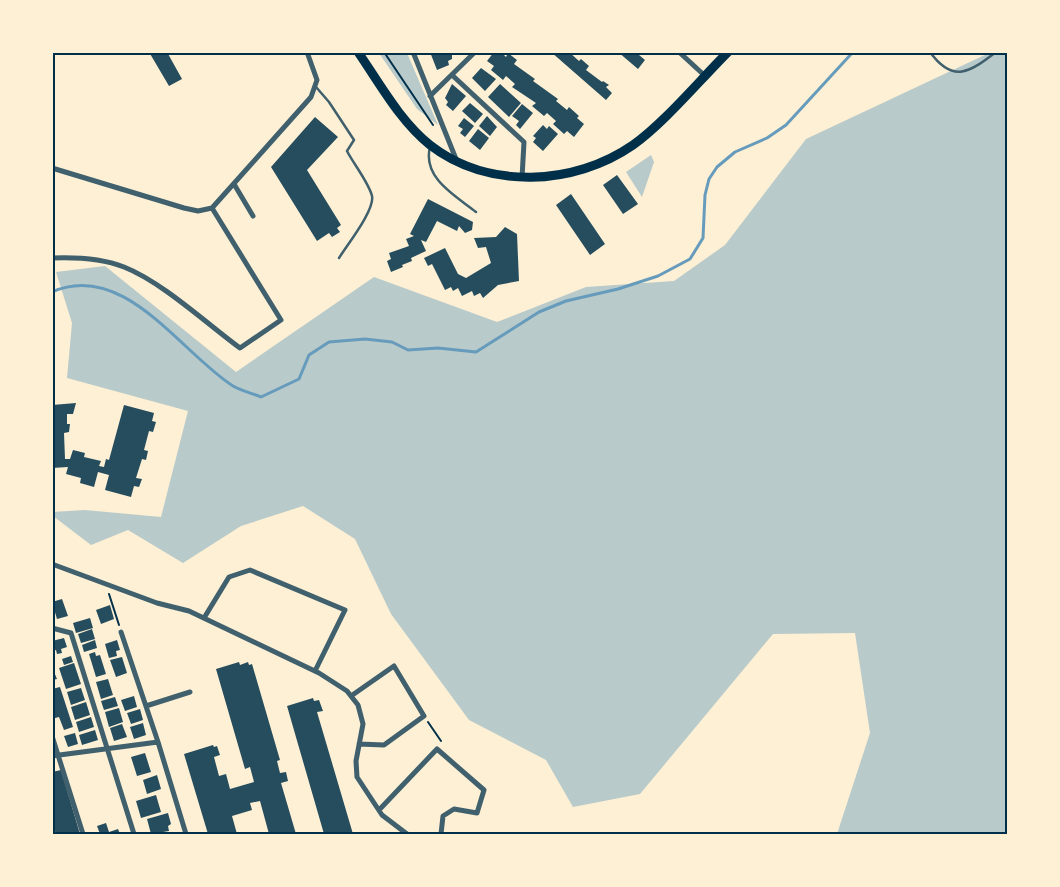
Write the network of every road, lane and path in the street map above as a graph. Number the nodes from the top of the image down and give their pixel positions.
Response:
1 (307, 52) edge
2 (358, 52) edge
3 (384, 52) edge
4 (413, 52) edge
5 (475, 52) edge
6 (679, 52) edge
7 (728, 52) edge
8 (930, 52) edge
9 (996, 52) edge
10 (452, 75) junction
11 (704, 75) junction
12 (316, 87) junction
13 (430, 96) junction
14 (447, 138) junction
15 (431, 146) junction
16 (456, 160) junction
17 (52, 168) edge
18 (522, 178) junction
19 (234, 184) junction
20 (212, 208) junction
21 (476, 212) dead end
22 (253, 216) dead end
23 (52, 258) edge
24 (339, 258) dead end
25 (52, 564) edge
26 (106, 584) junction
27 (204, 618) junction
28 (52, 628) edge
29 (121, 632) joint
30 (316, 672) junction
31 (190, 692) dead end
32 (351, 696) junction
33 (146, 706) junction
34 (427, 721) dead end
35 (52, 736) edge
36 (158, 742) junction
37 (442, 743) dead end
38 (359, 744) junction
39 (108, 749) junction
40 (55, 756) edge
41 (379, 810) junction
42 (83, 834) edge
43 (134, 834) edge
44 (186, 834) edge
45 (407, 834) edge
46 (441, 834) edge

1 - 12 street
2 - 15 main road
3 - 14 path
4 - 13 street
5 - 10 street
6 - 11 street
7 - 11 main road
8 - 9 lane
10 - 13 street
10 - 18 street
11 - 18 main road
12 - 19 street
12 - 24 lane
13 - 14 street
14 - 16 street
15 - 16 main road
15 - 21 lane
16 - 18 main road
17 - 20 street
19 - 20 street
19 - 22 street
20 - 23 street
25 - 26 street
26 - 27 street
26 - 29 path
27 - 30 street
27 - 30 street
28 - 39 street
29 - 33 street
30 - 32 street
31 - 33 street
32 - 38 street
32 - 38 street
33 - 36 street
34 - 37 path
35 - 40 street
36 - 39 street
36 - 44 street
38 - 41 street
39 - 40 street
39 - 43 street
40 - 42 street
41 - 45 street
41 - 46 street

